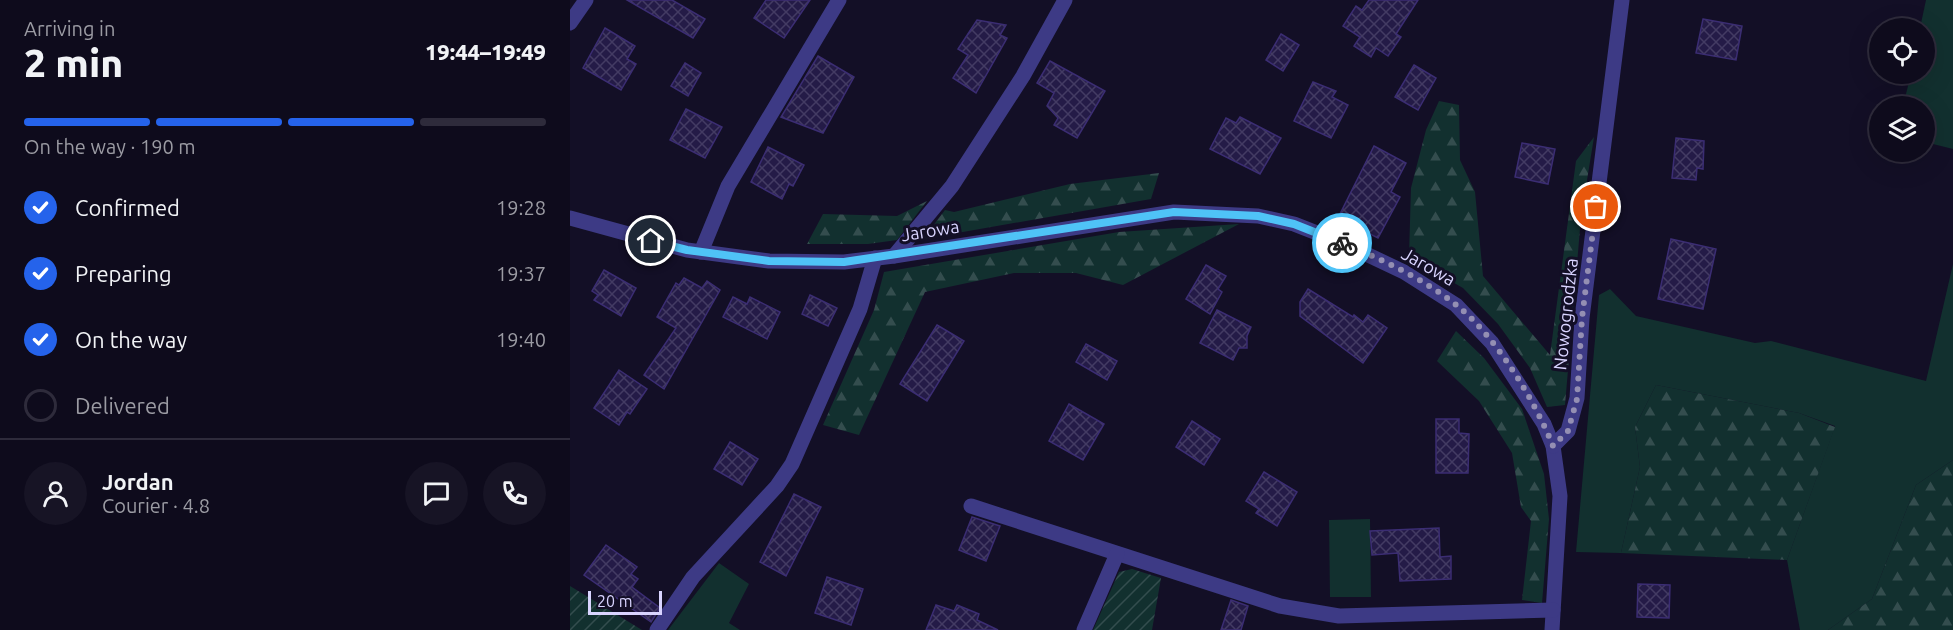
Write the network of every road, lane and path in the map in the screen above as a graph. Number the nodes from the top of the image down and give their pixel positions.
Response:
1 (586, 0) edge
2 (839, 0) edge
3 (1065, 0) edge
4 (1622, 0) edge
5 (570, 23) edge
6 (570, 218) edge
7 (700, 252) junction
8 (894, 256) junction
9 (875, 258) junction
10 (1553, 446) junction
11 (971, 506) dead end
12 (1117, 554) junction
13 (1553, 610) junction
14 (657, 630) edge
15 (1084, 630) edge
16 (1552, 630) edge

1 - 5 street
2 - 7 street
3 - 8 street, Jarowa
4 - 10 street, Nowogrodzka
6 - 7 street, Jarowa
7 - 9 street, Jarowa
8 - 9 street, Jarowa
8 - 10 street, Jarowa
9 - 14 street
10 - 13 street, Jarowa
11 - 12 street
12 - 13 street
12 - 15 street
13 - 16 street, Jarowa

